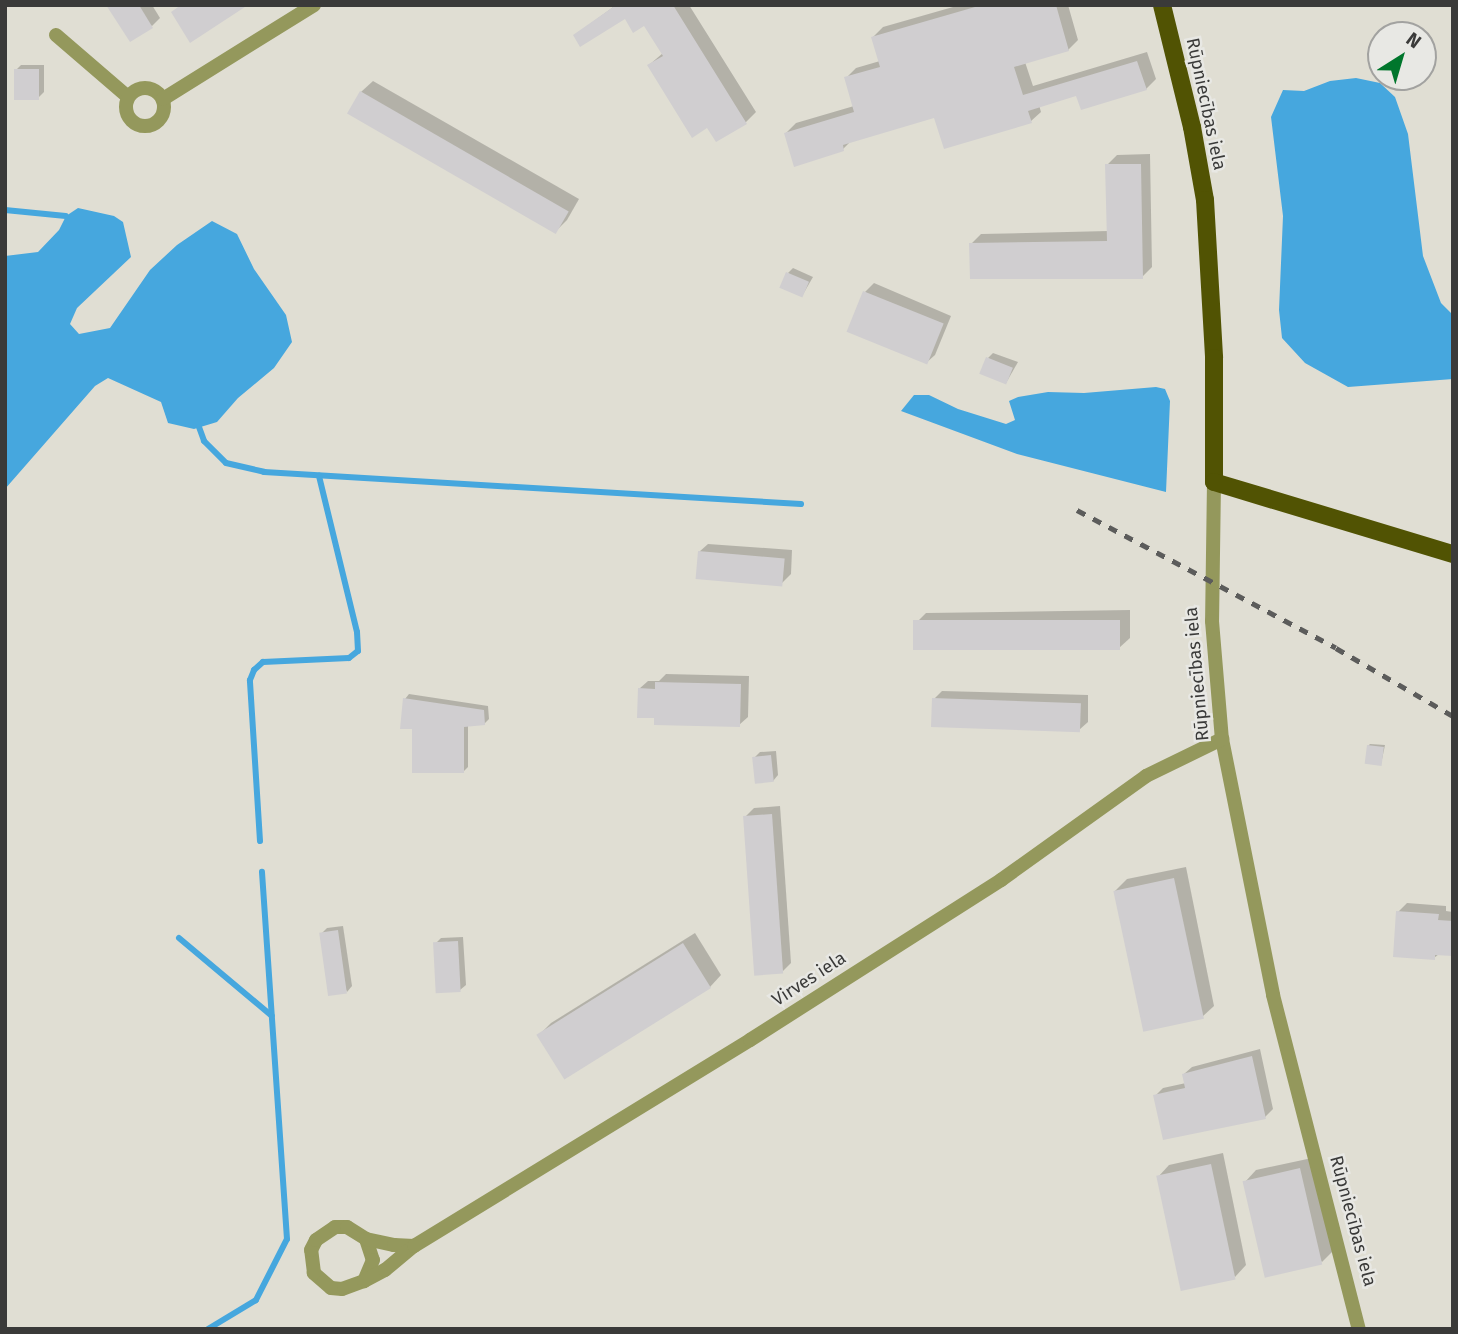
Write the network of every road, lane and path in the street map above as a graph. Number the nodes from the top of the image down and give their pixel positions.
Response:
1 (314, 5) edge
2 (1163, 5) edge
3 (56, 35) dead end
4 (128, 97) junction
5 (163, 99) junction
6 (1214, 482) junction
7 (1453, 554) edge
8 (1222, 739) junction
9 (366, 1238) junction
10 (414, 1246) junction
11 (363, 1281) junction
12 (1359, 1329) edge

1 - 5 street
2 - 6 main road, Rūpniecības iela
3 - 4 street
4 - 5 street
4 - 5 street
6 - 7 main road
6 - 8 street, Rūpniecības iela
8 - 10 street, Virves iela
8 - 12 street, Rūpniecības iela
9 - 10 street, Virves iela
9 - 11 street
9 - 11 street, Virves iela
10 - 11 street, Virves iela

